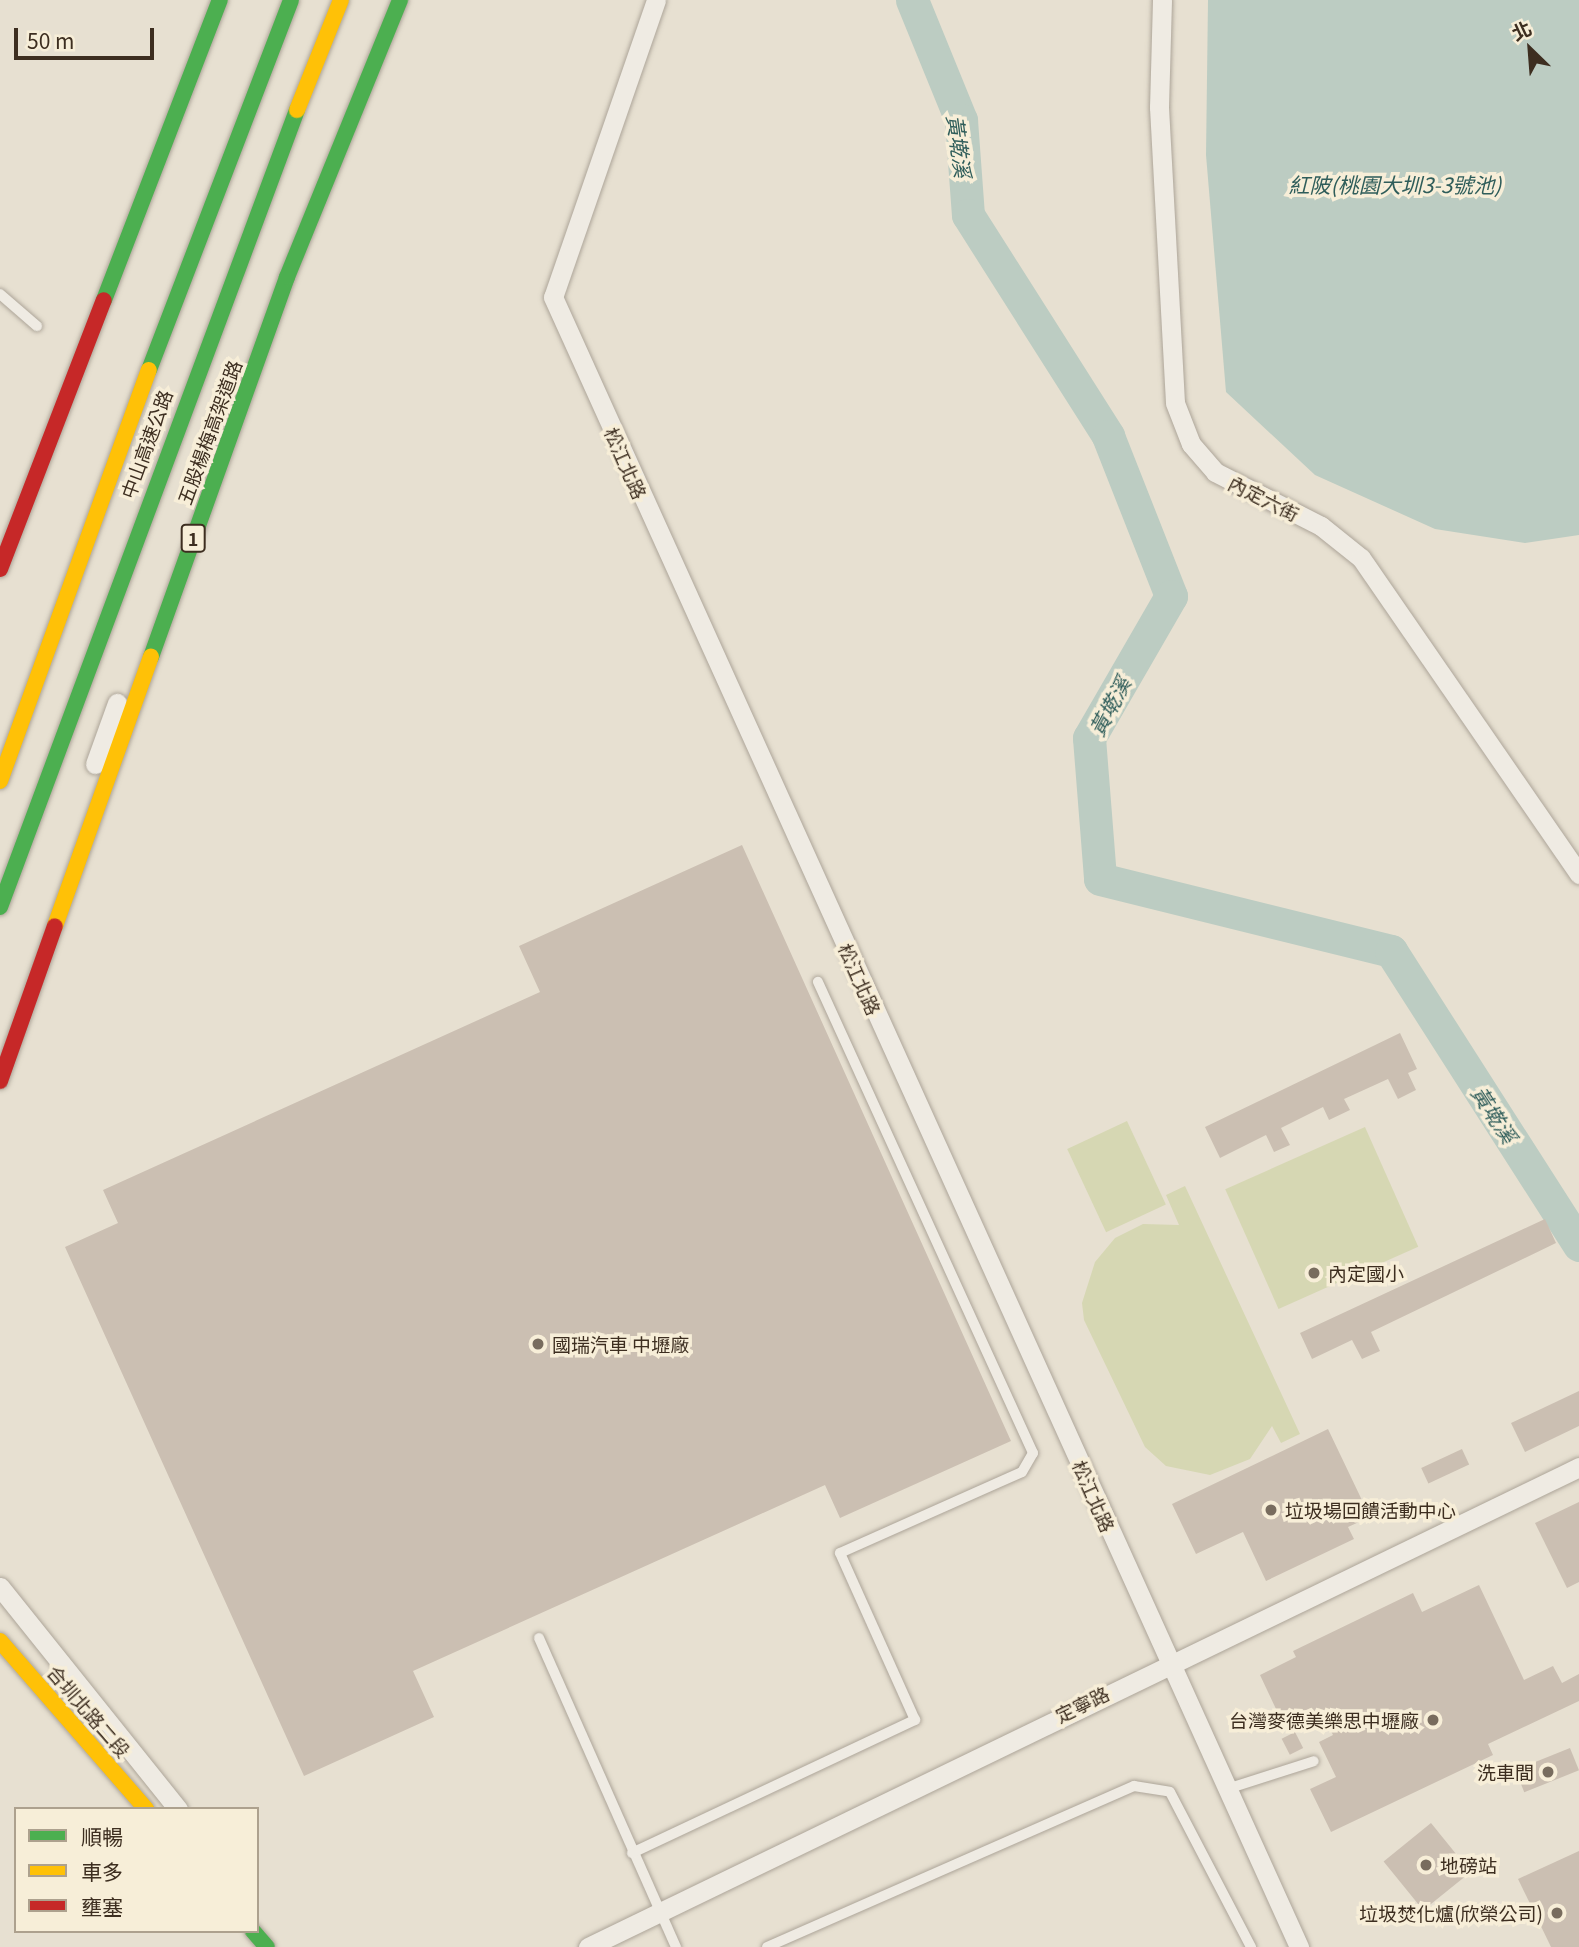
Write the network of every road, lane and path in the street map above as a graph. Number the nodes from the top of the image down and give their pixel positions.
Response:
1 (220, 0) edge
2 (291, 0) edge
3 (341, 0) edge
4 (387, 0) edge
5 (400, 0) edge
6 (656, 0) edge
7 (1162, 0) edge
8 (0, 294) edge
9 (37, 326) dead end
10 (0, 569) edge
11 (0, 781) edge
12 (1579, 874) edge
13 (0, 907) edge
14 (818, 982) dead end
15 (0, 1039) edge
16 (0, 1081) edge
17 (1579, 1467) edge
18 (0, 1587) edge
19 (539, 1638) dead end
20 (0, 1641) edge
21 (1170, 1661) junction
22 (128, 1747) junction
23 (1314, 1761) dead end
24 (1226, 1790) junction
25 (144, 1806) edge
26 (176, 1807) edge
27 (632, 1853) junction
28 (659, 1912) junction
29 (587, 1947) edge
30 (676, 1947) edge
31 (767, 1947) edge
32 (1251, 1947) edge
33 (1298, 1947) edge

1 - 10 main road
2 - 11 main road, 中山高速公路
3 - 13 main road, 中山高速公路
4 - 15 street
5 - 16 main road, 五股楊梅高架道路 / 1
6 - 21 street, 松江北路
7 - 12 street, 內定六街
8 - 9 lane
14 - 27 lane
17 - 21 street, 定寧路
18 - 22 street
19 - 27 lane
20 - 25 main road, 合圳北路二段
21 - 24 street, 松江北路
21 - 28 street, 定寧路
22 - 25 street
22 - 26 street
23 - 24 lane
24 - 33 street, 松江北路
27 - 28 lane
28 - 29 street, 定寧路
28 - 30 lane
31 - 32 lane

